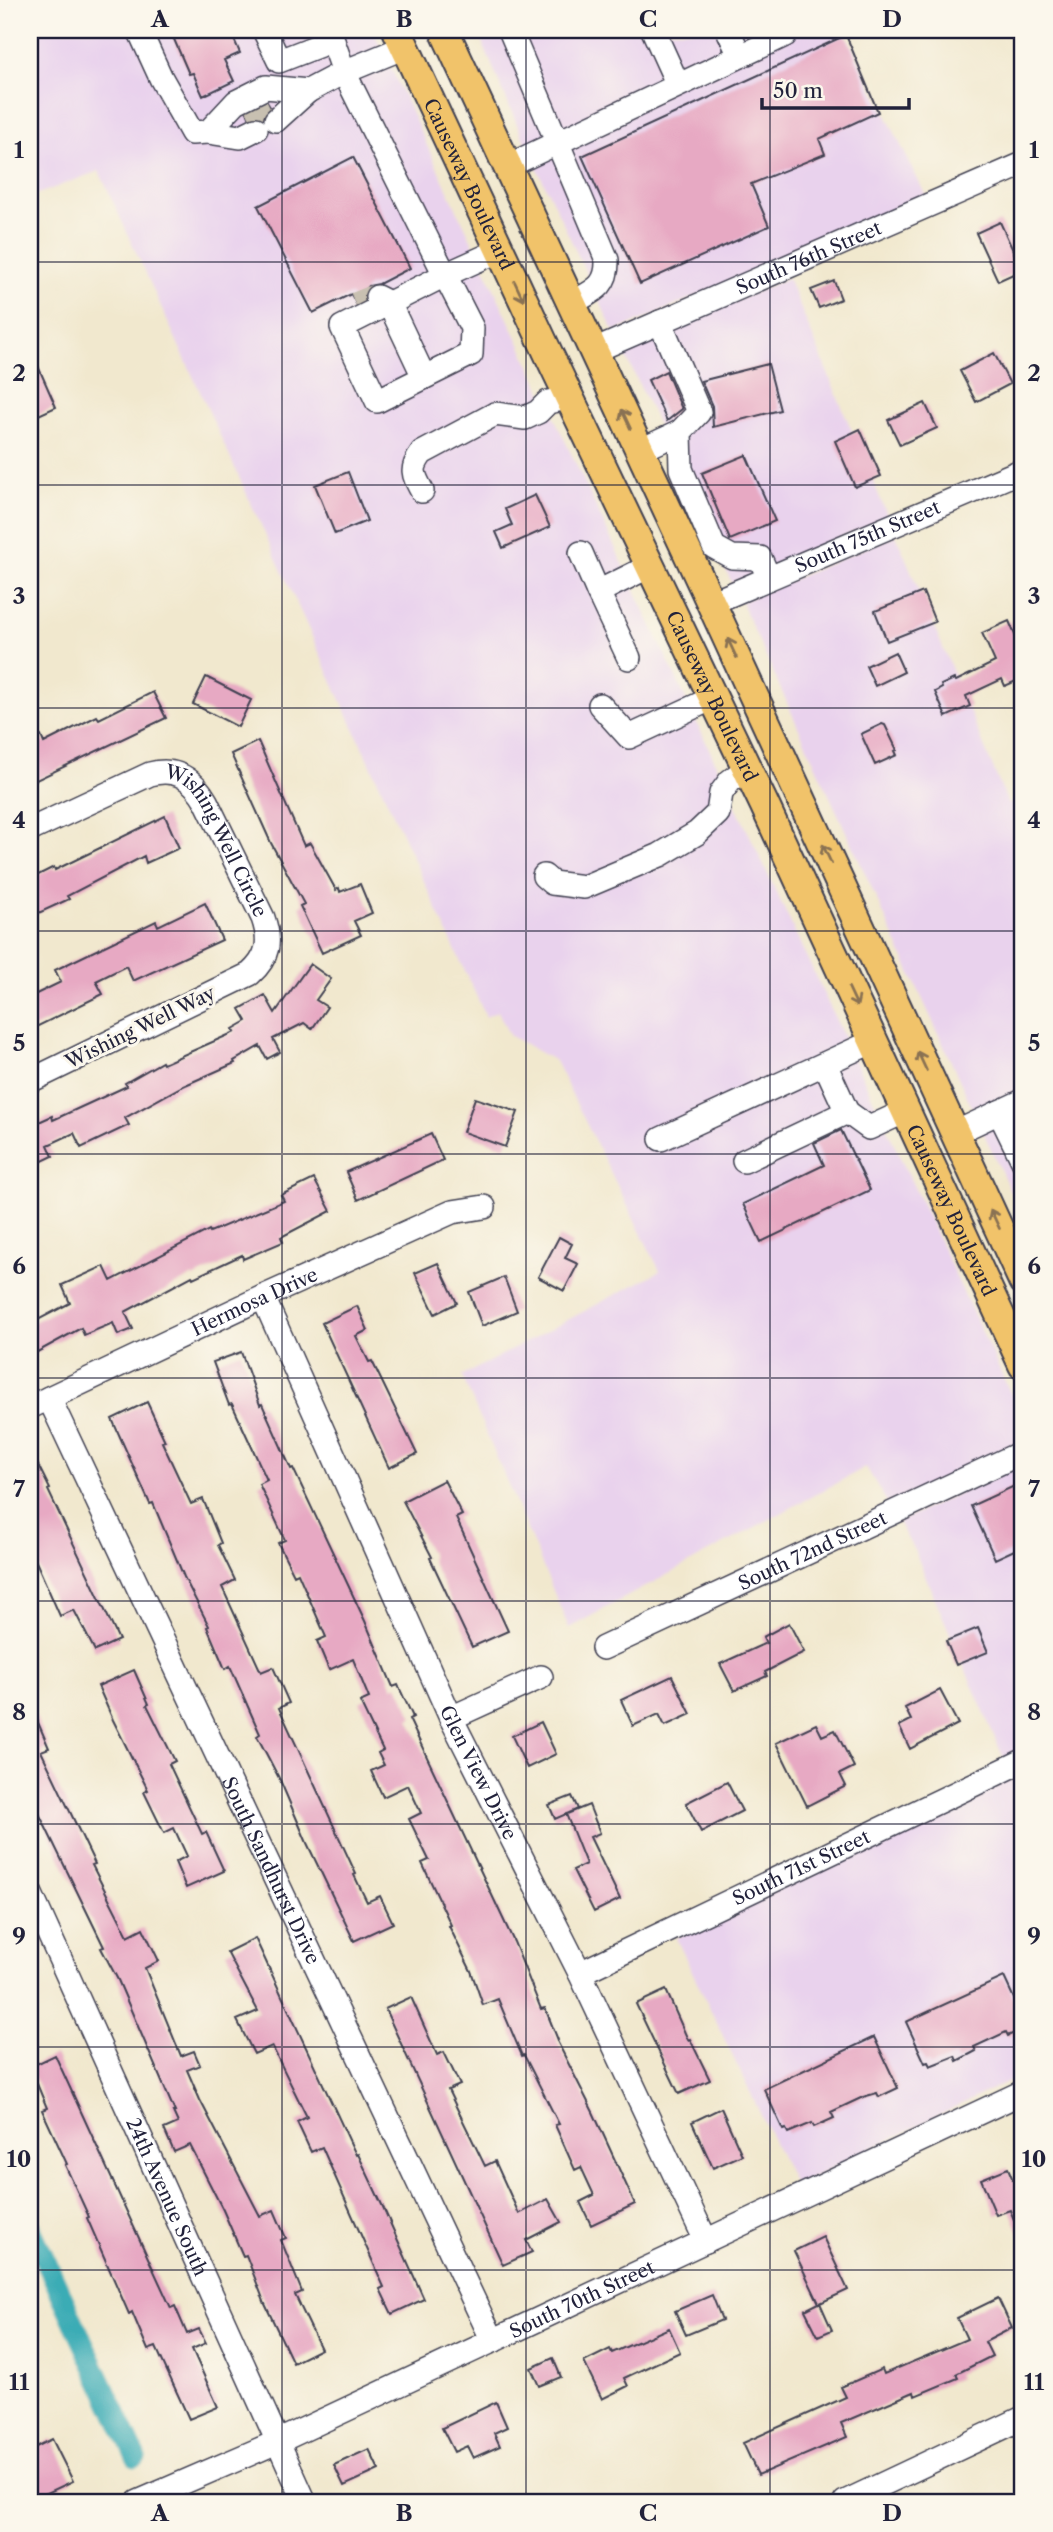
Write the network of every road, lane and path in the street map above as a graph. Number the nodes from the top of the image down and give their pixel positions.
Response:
1 (139, 30) edge
2 (264, 30) edge
3 (444, 30) edge
4 (510, 30) edge
5 (653, 30) edge
6 (728, 30) edge
7 (788, 30) edge
8 (331, 35) edge
9 (401, 38) edge
10 (740, 56) junction
11 (344, 72) junction
12 (678, 85) junction
13 (308, 91) junction
14 (208, 132) junction
15 (559, 142) junction
16 (1023, 164) edge
17 (508, 166) junction
18 (500, 250) junction
19 (445, 275) junction
20 (572, 303) junction
21 (367, 307) junction
22 (660, 322) junction
23 (594, 351) junction
24 (549, 355) junction
25 (424, 377) junction
26 (569, 398) junction
27 (680, 432) junction
28 (640, 450) junction
29 (1023, 470) edge
30 (422, 491) dead end
31 (687, 518) junction
32 (582, 553) dead end
33 (650, 566) junction
34 (769, 578) junction
35 (598, 592) junction
36 (712, 603) junction
37 (629, 658) dead end
38 (713, 698) junction
39 (600, 705) dead end
40 (747, 768) junction
41 (30, 830) edge
42 (544, 876) dead end
43 (250, 974) joint
44 (874, 1041) junction
45 (825, 1064) junction
46 (30, 1081) edge
47 (1023, 1101) edge
48 (906, 1111) junction
49 (847, 1112) junction
50 (999, 1112) junction
51 (953, 1128) junction
52 (918, 1136) junction
53 (660, 1139) dead end
54 (744, 1161) dead end
55 (1023, 1161) edge
56 (484, 1207) dead end
57 (1023, 1281) edge
58 (263, 1297) junction
59 (1023, 1365) edge
60 (40, 1402) edge
61 (1023, 1452) edge
62 (603, 1648) dead end
63 (541, 1676) dead end
64 (450, 1718) junction
65 (1023, 1761) edge
66 (30, 1892) edge
67 (580, 1973) junction
68 (1023, 2092) edge
69 (706, 2241) junction
70 (493, 2341) junction
71 (1023, 2418) edge
72 (277, 2442) junction
73 (138, 2502) edge
74 (305, 2502) edge
75 (845, 2502) edge

1 - 14 street
2 - 8 street
3 - 17 main road, Causeway Boulevard
4 - 15 street
5 - 12 street
6 - 10 street
7 - 10 street
8 - 11 street
9 - 11 street
9 - 18 main road, Causeway Boulevard
10 - 12 street
11 - 13 street
11 - 19 street
12 - 15 street
13 - 14 street
13 - 14 street
15 - 17 street
15 - 20 street
16 - 22 street, South 76th Street
17 - 20 main road, Causeway Boulevard
18 - 19 street
18 -> 24 main road, Causeway Boulevard
19 - 21 street
19 - 25 street
20 - 23 main road, Causeway Boulevard
21 - 25 street
21 - 25 street
22 - 23 street, South 76th Street
22 - 27 street
28 -> 23 main road, Causeway Boulevard
24 - 26 main road, Causeway Boulevard
24 - 36 main road
26 - 30 street
26 - 33 main road, Causeway Boulevard
27 - 28 street
27 - 31 street
28 - 31 main road, Causeway Boulevard
29 - 34 street, South 75th Street
31 - 34 street
31 - 36 main road, Causeway Boulevard
32 - 35 street
33 - 35 street
33 - 38 main road, Causeway Boulevard
34 - 36 street, South 75th Street
35 - 37 street
51 -> 36 main road, Causeway Boulevard
38 - 39 street
38 - 40 main road, Causeway Boulevard
40 - 42 street
40 -> 44 main road, Causeway Boulevard
41 - 43 street, Wishing Well Circle
43 - 46 street, Wishing Well Way
44 - 45 street
44 - 48 main road, Causeway Boulevard
45 - 49 street
45 - 53 street
47 - 50 street
48 - 49 street
48 - 52 main road, Causeway Boulevard
49 - 54 street
50 - 51 street
50 - 55 street
51 - 52 street
57 -> 51 main road, Causeway Boulevard
52 - 59 main road, Causeway Boulevard
56 - 58 street, Hermosa Drive
58 - 60 street, Hermosa Drive
58 - 64 street, Glen View Drive
60 - 70 street, South Sandhurst Drive
61 - 62 street, South 72nd Street
63 - 64 street
64 - 67 street, Glen View Drive
65 - 67 street, South 71st Street
66 - 72 street, 24th Avenue South
67 - 69 street, Glen View Drive
68 - 69 street, South 70th Street
69 - 70 street, South 70th Street
70 - 72 street, South 70th Street
71 - 75 street
72 - 73 street, South 70th Street
72 - 74 street, 24th Avenue South

